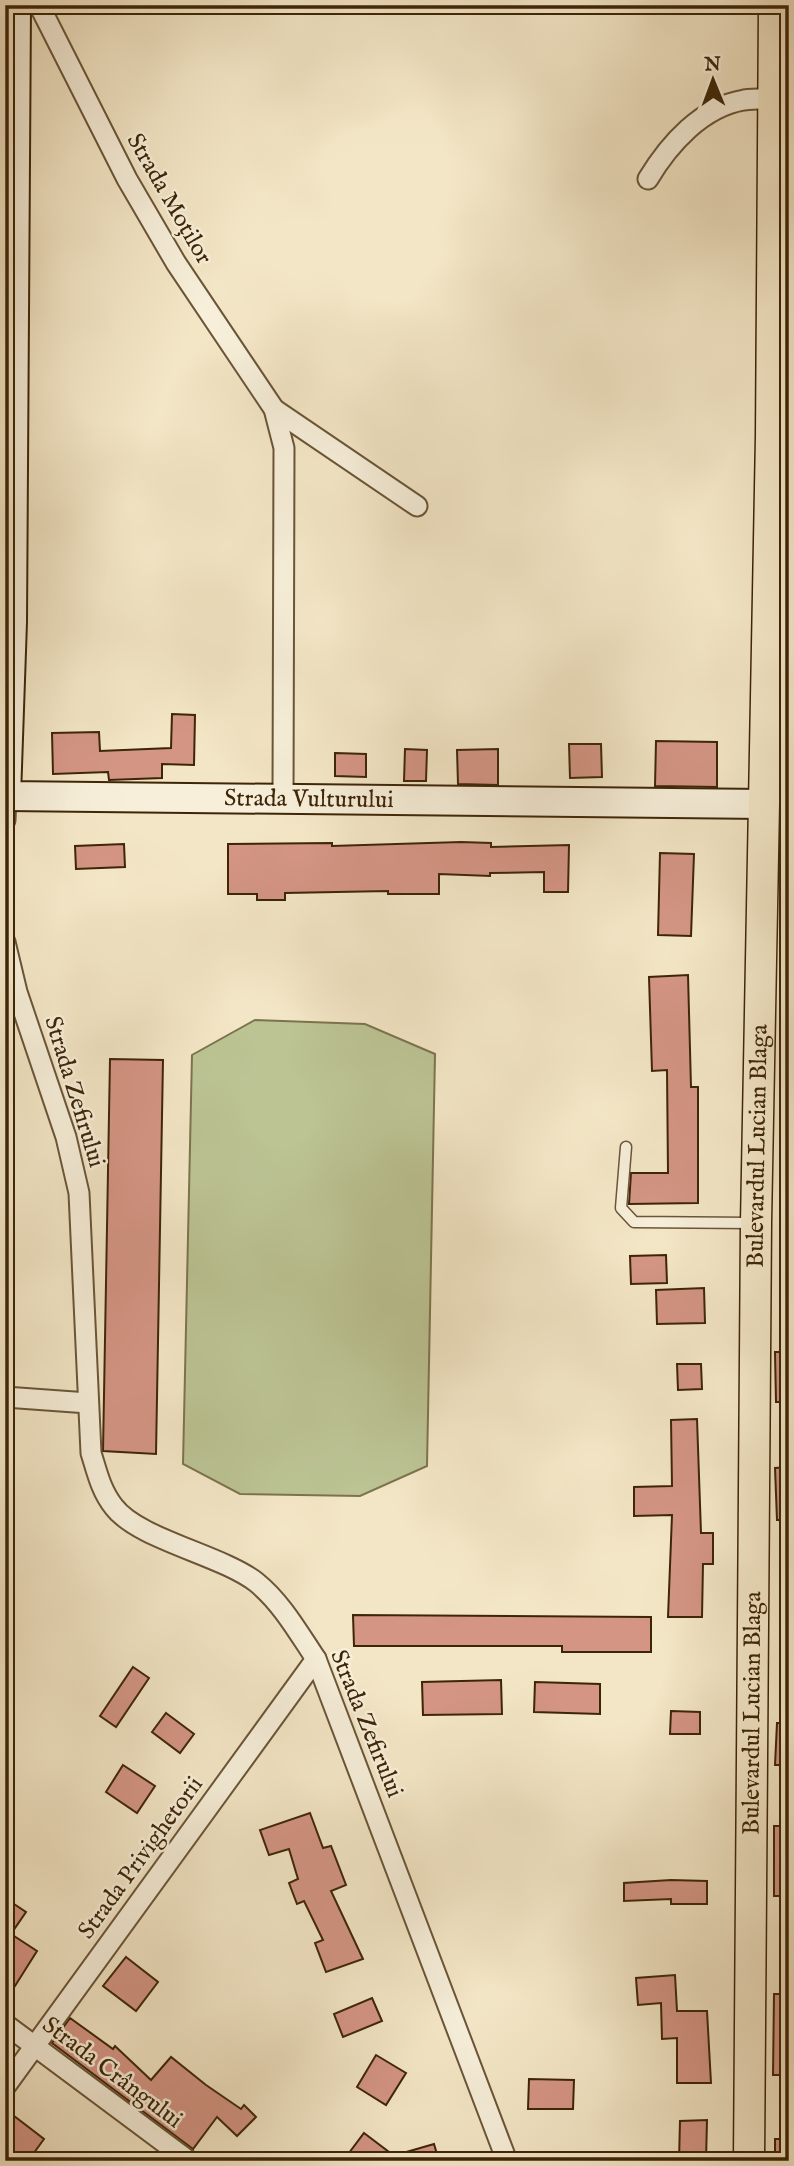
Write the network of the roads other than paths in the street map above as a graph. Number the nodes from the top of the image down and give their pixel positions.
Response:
1 (16, 5) edge
2 (39, 5) edge
3 (774, 5) edge
4 (11, 52) edge
5 (781, 99) edge
6 (648, 178) dead end
7 (274, 409) junction
8 (780, 436) edge
9 (417, 506) dead end
10 (8, 649) edge
11 (777, 735) edge
12 (283, 799) junction
13 (764, 804) junction
14 (6, 808) edge
15 (5, 942) edge
16 (626, 1147) dead end
17 (756, 1223) junction
18 (5, 1397) edge
19 (88, 1403) junction
20 (316, 1659) junction
21 (5, 2024) edge
22 (35, 2046) junction
23 (5, 2087) edge
24 (189, 2161) edge
25 (507, 2161) edge
26 (749, 2161) edge

1 - 4 street, Strada Vulturului
2 - 7 street, Strada Moților
3 - 5 main road, Bulevardul Lucian Blaga
4 - 10 street, Strada Vulturului
5 - 6 street
5 - 8 main road, Bulevardul Lucian Blaga
7 - 9 street, Strada Moților
7 - 12 street, Strada Moților
8 - 11 main road, Bulevardul Lucian Blaga
10 - 14 street, Strada Vulturului
11 - 13 main road, Bulevardul Lucian Blaga
12 - 13 street, Strada Vulturului
12 - 14 street, Strada Vulturului
13 - 17 main road, Bulevardul Lucian Blaga
15 - 19 street, Strada Zefirului
16 - 17 lane
17 - 26 main road, Bulevardul Lucian Blaga
18 - 19 street
19 - 20 street, Strada Zefirului
20 - 22 street, Strada Privighetorii
20 - 25 street, Strada Zefirului
21 - 22 street, Strada Crângului
22 - 23 street, Strada Privighetorii
22 - 24 street, Strada Crângului

